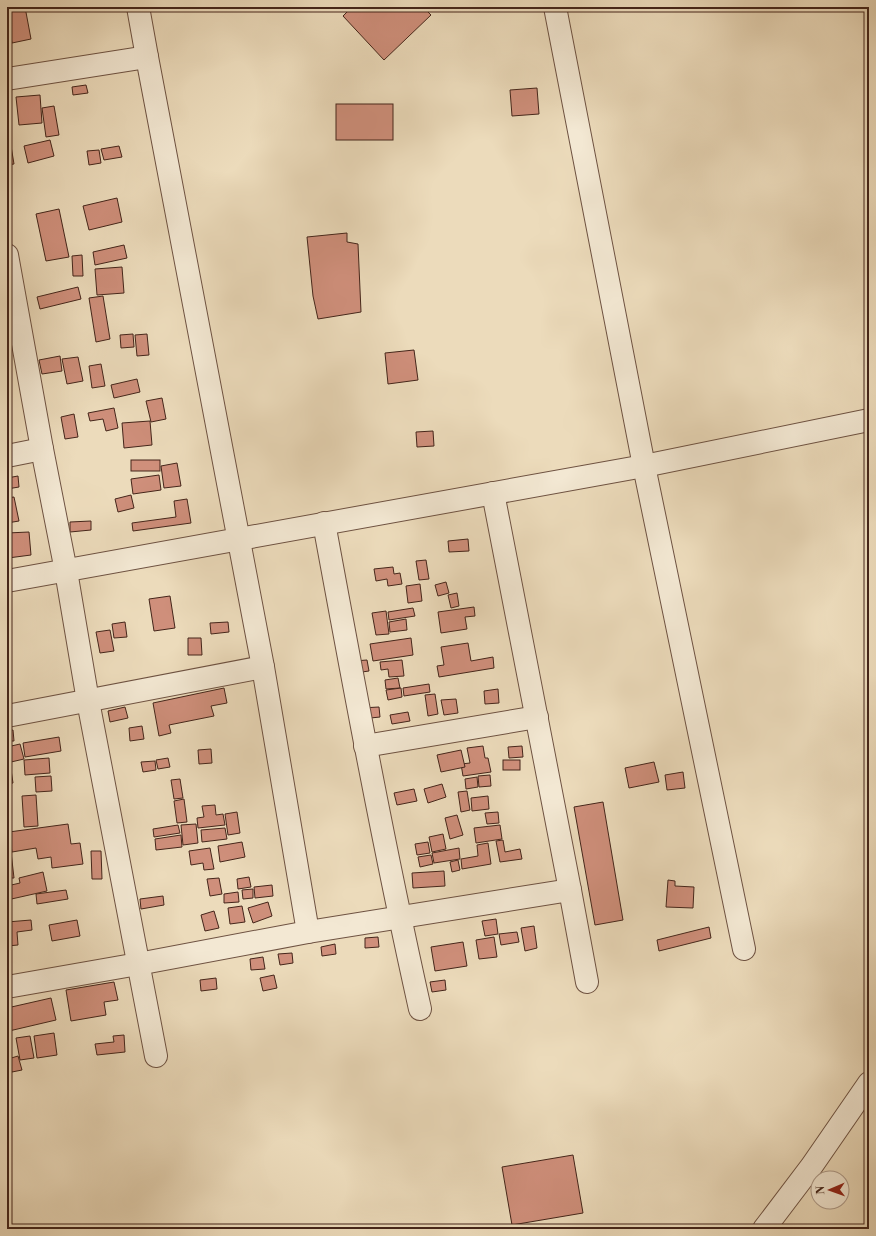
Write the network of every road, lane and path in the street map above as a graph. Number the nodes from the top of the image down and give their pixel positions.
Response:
1 (138, 7) edge
2 (555, 7) edge
3 (146, 57) junction
4 (7, 79) edge
5 (7, 255) edge
6 (10, 286) edge
7 (869, 420) edge
8 (42, 449) junction
9 (7, 456) edge
10 (644, 466) junction
11 (494, 493) junction
12 (324, 523) junction
13 (239, 540) junction
14 (66, 571) junction
15 (7, 581) edge
16 (263, 668) junction
17 (88, 701) junction
18 (7, 716) edge
19 (536, 717) junction
20 (365, 746) junction
21 (570, 890) junction
22 (400, 916) junction
23 (308, 932) junction
24 (744, 949) dead end
25 (138, 964) junction
26 (587, 982) dead end
27 (7, 987) edge
28 (420, 1009) dead end
29 (156, 1056) dead end
30 (869, 1083) edge
31 (764, 1229) edge

1 - 3 street
2 - 10 street
3 - 4 street
3 - 13 street
5 - 6 street
6 - 8 street
7 - 10 street
8 - 9 street
8 - 14 street
10 - 11 street
10 - 24 street
11 - 12 street
11 - 19 street
12 - 13 street
12 - 20 street
13 - 14 street
13 - 16 street
14 - 15 street
14 - 17 street
16 - 17 street
16 - 23 street
17 - 18 street
17 - 25 street
19 - 20 street
19 - 21 street
20 - 22 street
21 - 22 street
21 - 26 street
22 - 23 street
22 - 28 street
23 - 25 street
25 - 27 street
25 - 29 street
30 - 31 street

